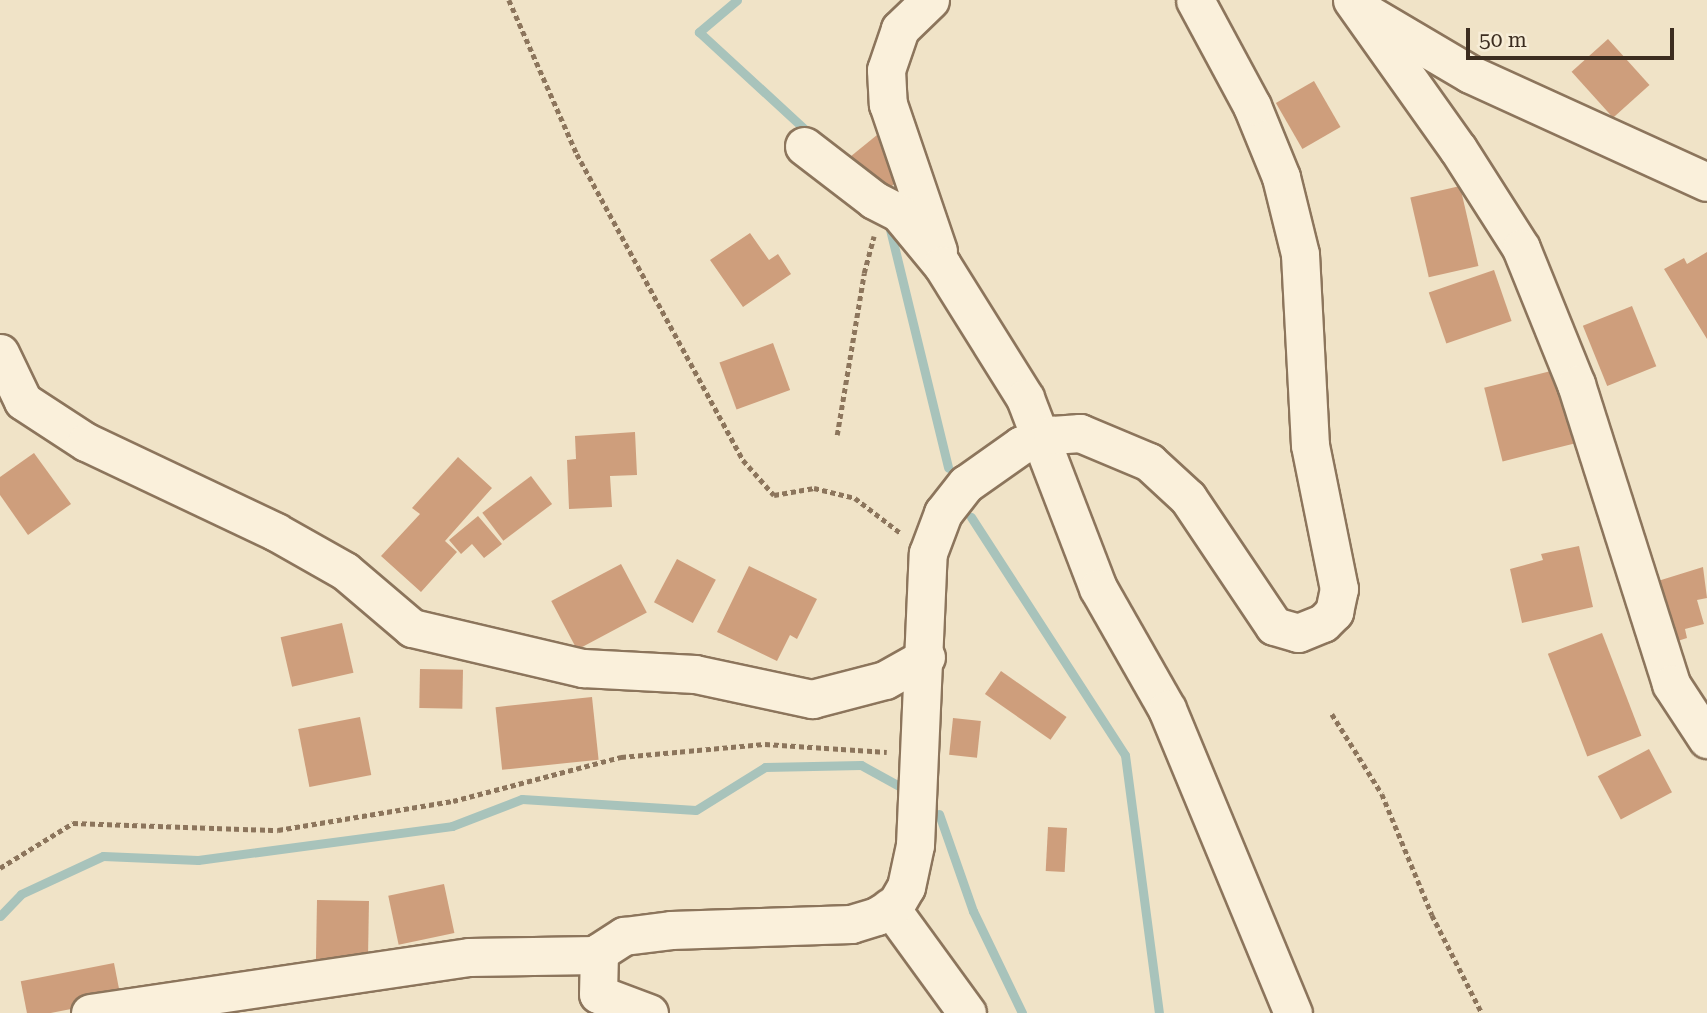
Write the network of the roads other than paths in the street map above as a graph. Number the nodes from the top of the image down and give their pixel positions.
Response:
1 (930, 0) edge
2 (1195, 0) edge
3 (1356, 5) edge
4 (804, 146) dead end
5 (1707, 182) edge
6 (942, 265) junction
7 (0, 353) edge
8 (1043, 438) junction
9 (926, 657) junction
10 (1707, 739) edge
11 (890, 907) junction
12 (599, 955) junction
13 (90, 1013) edge
14 (649, 1013) edge
15 (967, 1013) edge
16 (1293, 1013) edge

1 - 6 street
2 - 8 street
3 - 5 street
3 - 10 street
4 - 6 street
6 - 8 street
7 - 9 street
8 - 9 street
8 - 16 street
9 - 11 street
11 - 12 street
11 - 15 street
12 - 13 street
12 - 14 street

